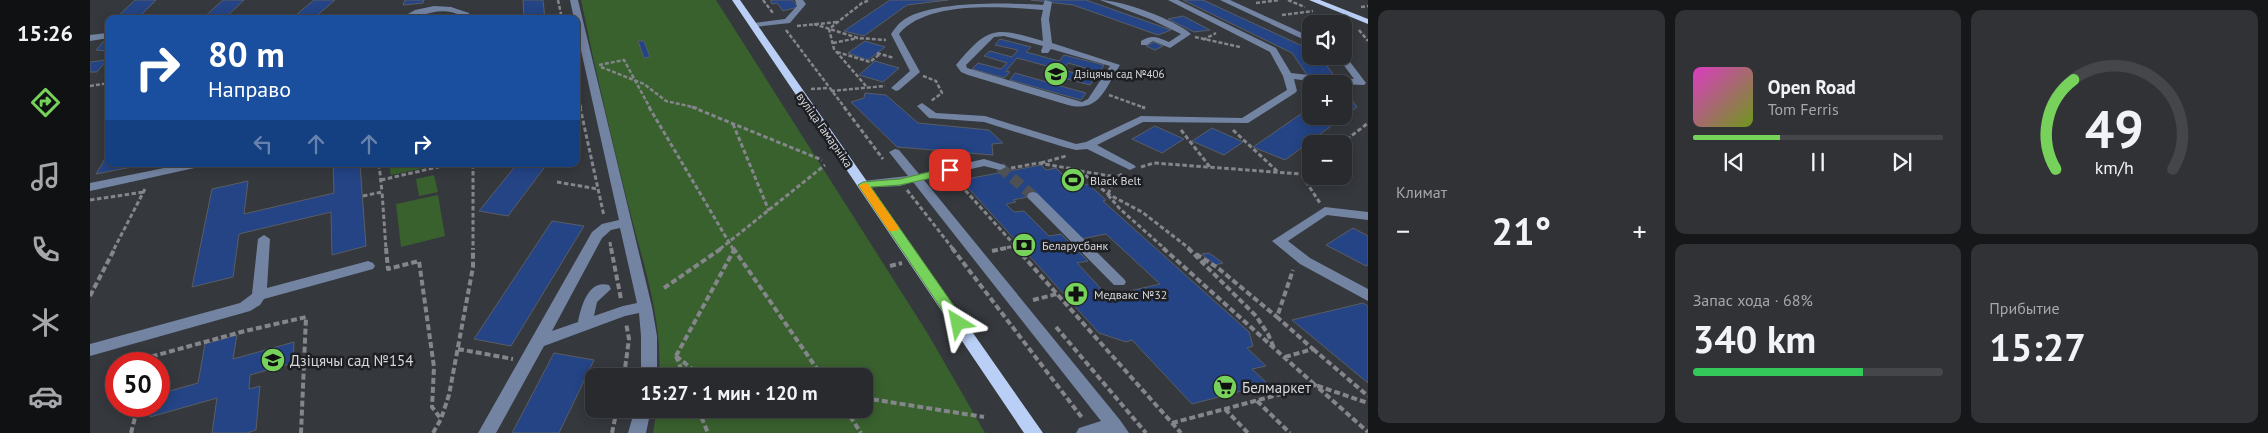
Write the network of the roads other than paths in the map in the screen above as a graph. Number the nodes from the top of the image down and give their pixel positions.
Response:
1 (574, 0) edge
2 (736, 0) edge
3 (799, 0) edge
4 (1104, 0) edge
5 (1172, 0) edge
6 (1224, 0) edge
7 (1313, 0) edge
8 (455, 1) edge
9 (411, 15) edge
10 (462, 15) edge
11 (464, 15) edge
12 (577, 15) edge
13 (1368, 22) edge
14 (580, 26) edge
15 (754, 26) junction
16 (105, 36) edge
17 (1302, 36) edge
18 (90, 38) edge
19 (1144, 43) dead end
20 (1046, 48) junction
21 (1347, 65) edge
22 (1288, 76) junction
23 (1302, 77) tunnel mouth
24 (1352, 83) edge
25 (896, 88) road end
26 (922, 106) road end
27 (1089, 145) junction
28 (895, 152) dead end
29 (184, 167) edge
30 (1005, 168) tunnel mouth
31 (1130, 170) road end
32 (916, 178) junction
33 (863, 185) junction
34 (90, 187) edge
35 (1033, 196) tunnel mouth
36 (1368, 216) edge
37 (626, 223) junction
38 (264, 239) dead end
39 (368, 266) dead end
40 (1119, 282) dead end
41 (604, 289) dead end
42 (259, 295) junction
43 (1368, 296) edge
44 (645, 307) junction
45 (585, 324) junction
46 (539, 342) junction
47 (90, 350) edge
48 (649, 368) edge
49 (640, 418) edge
50 (1117, 429) edge
51 (1089, 432) edge
52 (488, 433) edge
53 (636, 433) edge
54 (1034, 433) edge

1 - 12 street
2 - 15 main road, вуліца Гамарніка
3 - 15 street
4 - 19 street
5 - 22 street
6 - 17 street
7 - 13 main road
8 - 11 street
9 - 10 street
14 - 37 street
15 - 33 main road, вуліца Гамарніка
16 - 18 street
20 - 20 street
20 - 25 street
21 - 24 street
22 - 23 street
22 - 27 street
26 - 27 street
27 - 31 street
28 - 32 street
29 - 34 street
30 - 32 street
32 - 33 street
32 - 50 street
33 - 54 main road, вуліца Гамарніка
35 - 40 street
36 - 43 street
37 - 44 street
37 - 46 street
38 - 42 street
39 - 42 street
41 - 45 street
42 - 47 street
44 - 45 street
44 - 48 street
45 - 46 street
46 - 52 street
49 - 53 street
50 - 51 street

